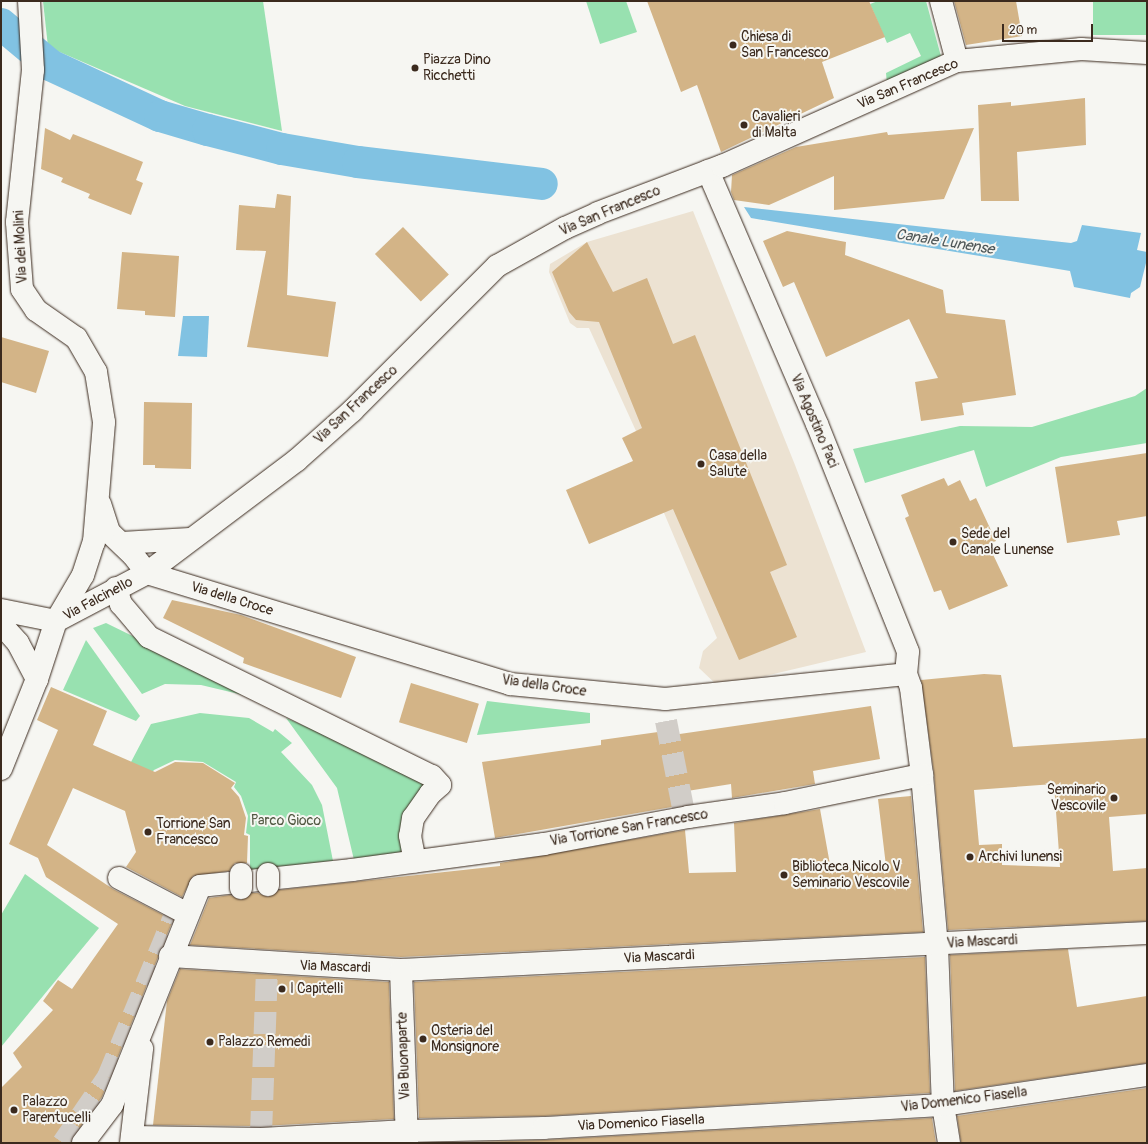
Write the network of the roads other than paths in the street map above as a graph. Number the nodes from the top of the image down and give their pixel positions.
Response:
1 (29, 1) edge
2 (940, 1) edge
3 (1147, 52) edge
4 (957, 61) junction
5 (708, 171) junction
6 (99, 501) junction
7 (190, 539) junction
8 (122, 543) junction
9 (147, 573) junction
10 (116, 588) junction
11 (1, 610) edge
12 (56, 621) junction
13 (1, 624) edge
14 (906, 674) junction
15 (37, 679) junction
16 (1, 769) edge
17 (922, 776) junction
18 (415, 862) junction
19 (119, 878) dead end
20 (188, 914) junction
21 (1147, 933) edge
22 (937, 945) junction
23 (170, 956) junction
24 (401, 970) junction
25 (145, 1020) junction
26 (1147, 1075) edge
27 (943, 1105) junction
28 (407, 1137) edge
29 (261, 1138) edge
30 (132, 1140) edge
31 (83, 1143) edge
32 (949, 1143) edge

1 - 6 street, Via dei Molini
2 - 4 street
3 - 4 street, Via San Francesco
4 - 5 street, Via San Francesco
5 - 7 street, Via San Francesco
5 - 14 street, Via Agostino Paci
6 - 8 street
6 - 12 street, Via dei Molini
7 - 8 street
7 - 9 street, Via San Francesco
8 - 9 street
9 - 10 street, Via Falcinello
9 - 14 street, Via della Croce
10 - 12 street, Via Falcinello
10 - 18 street
11 - 12 street, Via Falcinello
12 - 15 street, Via dei Molini
13 - 15 street
14 - 17 street
15 - 16 street, Via dei Molini
17 - 18 street, Via Torrione San Francesco
17 - 22 street
18 - 20 street, Via Torrione San Francesco
19 - 20 street
20 - 23 street, Via Torrione San Francesco
21 - 22 street, Via Mascardi
22 - 24 street, Via Mascardi
22 - 27 street
23 - 24 street, Via Mascardi
23 - 25 street, Via Torrione San Francesco
24 - 28 street, Via Buonaparte
25 - 30 street
25 - 31 street
26 - 27 street, Via Domenico Fiasella
27 - 28 street, Via Domenico Fiasella
27 - 32 street
28 - 29 street, Via Domenico Fiasella
29 - 30 street, Via Domenico Fiasella

